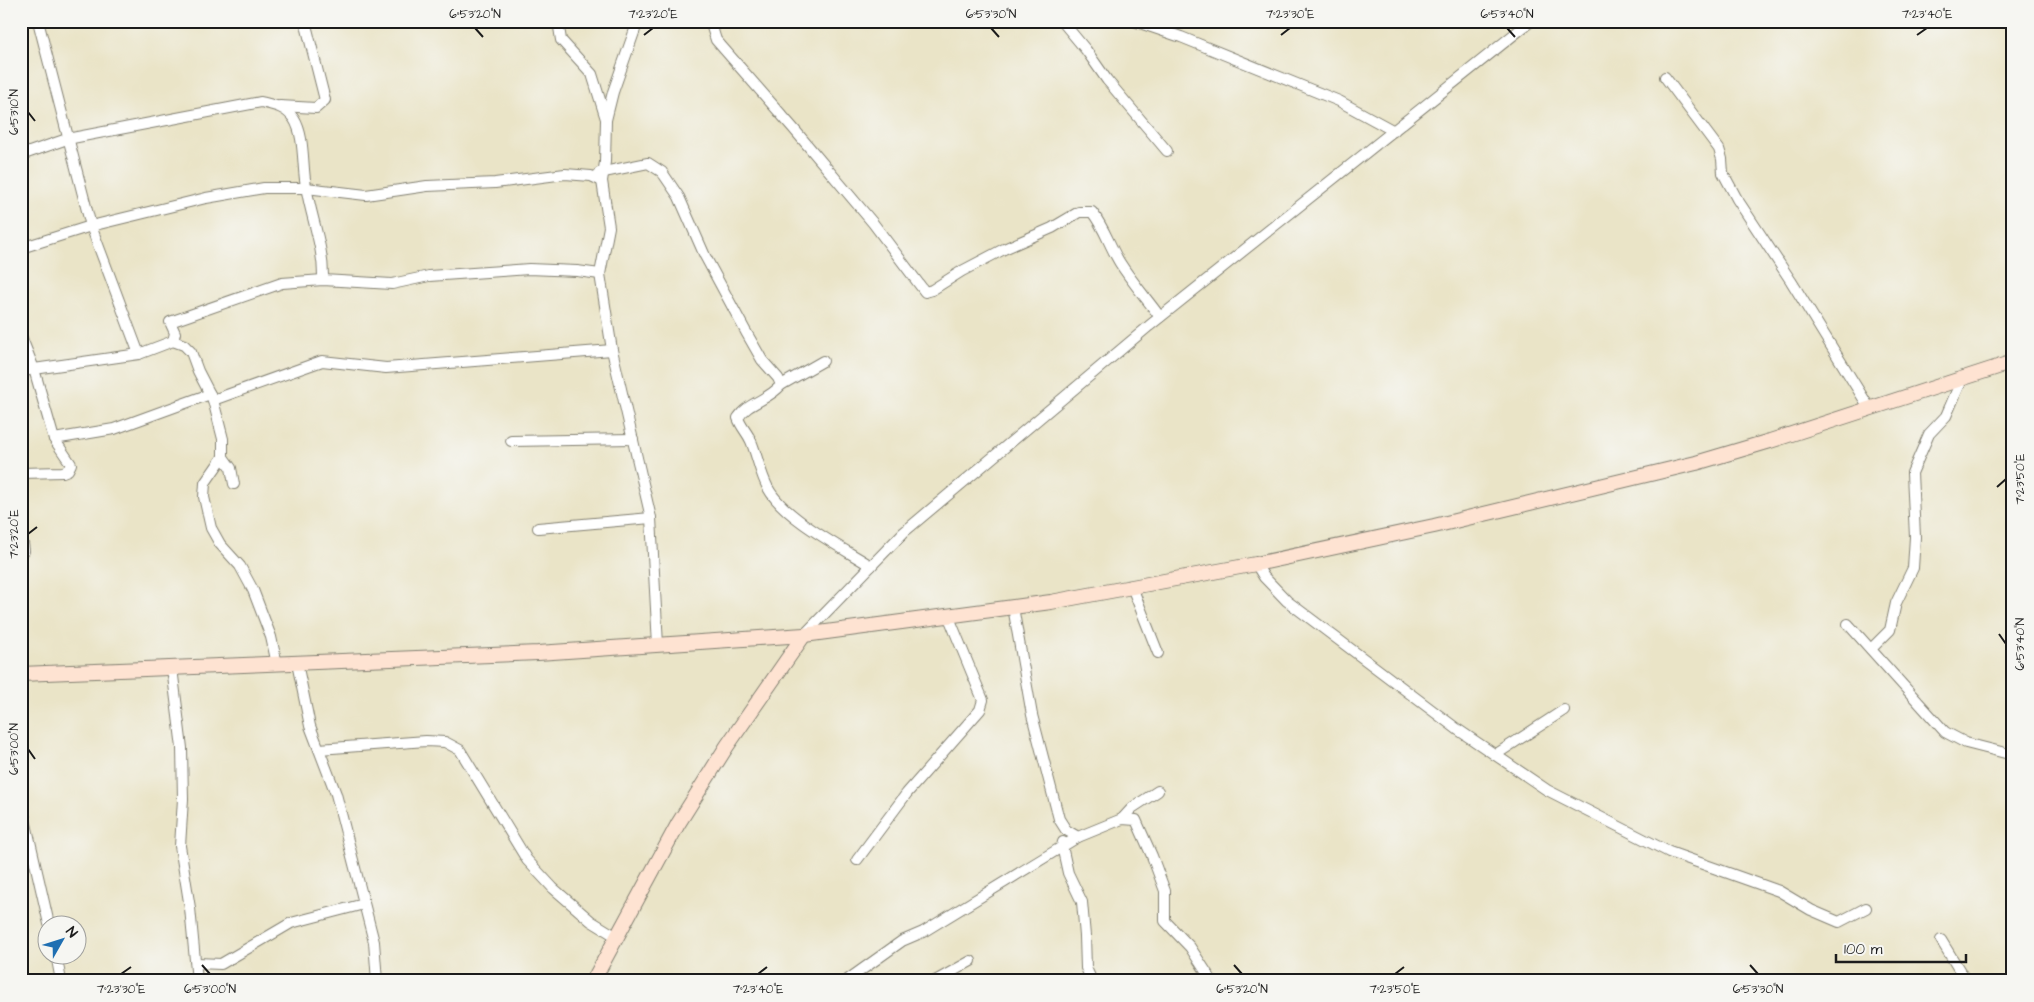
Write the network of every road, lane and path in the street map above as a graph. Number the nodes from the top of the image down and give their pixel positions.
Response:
1 (38, 21) edge
2 (305, 21) edge
3 (558, 21) edge
4 (638, 21) edge
5 (710, 21) edge
6 (1062, 21) edge
7 (1134, 21) edge
8 (1531, 21) edge
9 (1665, 77) dead end
10 (280, 106) junction
11 (606, 120) junction
12 (1394, 132) junction
13 (67, 139) junction
14 (1166, 151) dead end
15 (21, 155) edge
16 (603, 177) junction
17 (306, 188) junction
18 (91, 226) junction
19 (21, 248) edge
20 (600, 274) junction
21 (323, 280) junction
22 (1160, 317) junction
23 (21, 336) edge
24 (174, 337) junction
25 (612, 350) junction
26 (138, 354) junction
27 (824, 361) dead end
28 (2013, 362) edge
29 (34, 369) junction
30 (21, 372) edge
31 (1962, 379) junction
32 (781, 385) junction
33 (212, 397) junction
34 (1870, 409) junction
35 (54, 439) junction
36 (633, 439) junction
37 (511, 441) dead end
38 (222, 457) junction
39 (21, 473) edge
40 (234, 484) dead end
41 (651, 518) junction
42 (538, 528) dead end
43 (23, 542) dead end
44 (21, 553) edge
45 (1256, 564) junction
46 (871, 566) junction
47 (1132, 587) junction
48 (1013, 607) junction
49 (948, 615) junction
50 (1848, 624) dead end
51 (804, 635) junction
52 (658, 645) junction
53 (1871, 649) junction
54 (1158, 653) dead end
55 (297, 663) junction
56 (277, 664) junction
57 (172, 668) junction
58 (21, 674) edge
59 (1564, 710) dead end
60 (319, 749) junction
61 (1495, 755) junction
62 (2013, 755) edge
63 (1158, 791) dead end
64 (21, 802) edge
65 (1122, 819) junction
66 (1066, 830) junction
67 (1078, 836) junction
68 (1062, 846) junction
69 (857, 860) dead end
70 (364, 904) junction
71 (1866, 908) dead end
72 (47, 914) edge
73 (617, 937) junction
74 (1941, 940) dead end
75 (971, 961) dead end
76 (197, 963) junction
77 (58, 964) edge
78 (61, 981) edge
79 (197, 981) edge
80 (377, 981) edge
81 (593, 981) edge
82 (846, 981) edge
83 (935, 981) edge
84 (1092, 981) edge
85 (1212, 981) edge
86 (1966, 981) edge

1 - 13 street
2 - 10 street
3 - 11 street
4 - 11 street
5 - 22 street
6 - 14 street
7 - 12 street
8 - 12 street
9 - 34 street
10 - 13 street
10 - 17 street
11 - 16 street
12 - 22 street
13 - 15 street
13 - 18 street
16 - 17 street
16 - 20 street
16 - 32 street
17 - 18 street
17 - 21 street
18 - 19 street
18 - 26 street
20 - 21 street
20 - 25 street
21 - 24 street
22 - 46 street
23 - 29 street
24 - 26 street
24 - 33 street
25 - 33 street
25 - 36 street
26 - 29 street
27 - 32 street
28 - 31 main road
29 - 30 street
29 - 35 street
31 - 34 main road
31 - 53 street
32 - 46 street
33 - 35 street
33 - 38 street
34 - 45 main road
35 - 39 street
36 - 37 street
36 - 41 street
38 - 40 street
38 - 56 street
41 - 42 street
41 - 52 street
43 - 44 street
45 - 47 main road
45 - 61 street
46 - 51 street
47 - 48 main road
47 - 54 street
48 - 49 main road
48 - 66 street
49 - 51 main road
49 - 69 street
50 - 53 street
51 - 52 main road
51 - 73 main road
52 - 55 main road
53 - 62 street
55 - 56 main road
55 - 60 street
56 - 57 main road
57 - 58 main road
57 - 76 street
59 - 61 street
60 - 70 street
60 - 73 street
61 - 71 street
63 - 65 street
64 - 72 street
65 - 67 street
65 - 85 street
66 - 67 street
66 - 68 street
67 - 68 street
68 - 82 street
68 - 84 street
70 - 76 street
70 - 80 street
73 - 81 main road
74 - 86 street
75 - 83 street
76 - 79 street
77 - 78 street

